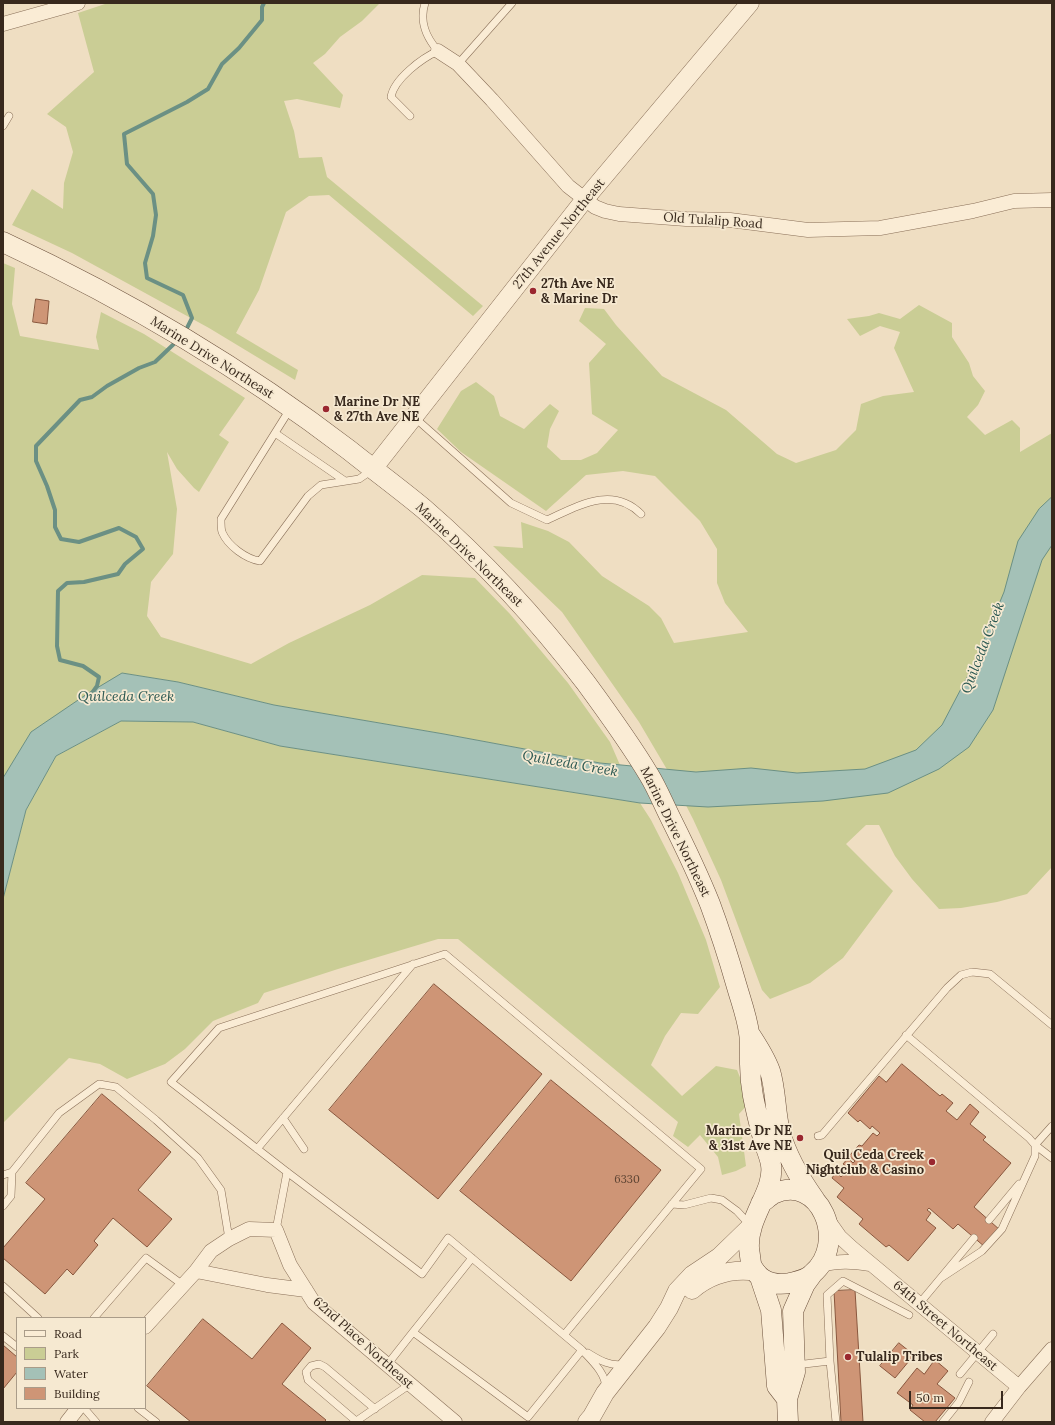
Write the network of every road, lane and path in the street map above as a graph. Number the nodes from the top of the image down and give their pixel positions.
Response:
1 (78, 3) edge
2 (426, 3) edge
3 (512, 3) edge
4 (750, 3) edge
5 (44, 8) edge
6 (3, 24) edge
7 (438, 51) junction
8 (458, 64) junction
9 (9, 116) dead end
10 (410, 116) dead end
11 (3, 126) edge
12 (585, 199) junction
13 (1052, 200) edge
14 (4, 243) edge
15 (291, 408) junction
16 (414, 417) junction
17 (275, 434) junction
18 (373, 469) junction
19 (345, 481) junction
20 (641, 514) dead end
21 (413, 964) junction
22 (1052, 1025) edge
23 (749, 1033) junction
24 (906, 1035) junction
25 (283, 1118) junction
26 (1052, 1126) edge
27 (818, 1136) dead end
28 (1035, 1145) junction
29 (257, 1149) junction
30 (304, 1149) dead end
31 (1052, 1158) edge
32 (12, 1172) junction
33 (287, 1172) junction
34 (3, 1176) edge
35 (1024, 1177) junction
36 (815, 1200) junction
37 (761, 1203) junction
38 (672, 1204) junction
39 (3, 1206) edge
40 (826, 1218) junction
41 (989, 1220) dead end
42 (751, 1226) junction
43 (276, 1230) junction
44 (974, 1238) dead end
45 (229, 1239) junction
46 (472, 1258) junction
47 (871, 1264) junction
48 (816, 1269) junction
49 (196, 1271) junction
50 (759, 1274) junction
51 (941, 1278) junction
52 (183, 1285) junction
53 (3, 1286) edge
54 (306, 1290) junction
55 (919, 1304) junction
56 (669, 1308) junction
57 (909, 1315) dead end
58 (37, 1317) edge
59 (95, 1317) edge
60 (146, 1326) edge
61 (413, 1332) junction
62 (993, 1334) dead end
63 (564, 1335) junction
64 (3, 1336) edge
65 (16, 1346) edge
66 (1052, 1348) edge
67 (582, 1350) junction
68 (978, 1353) junction
69 (830, 1361) junction
70 (630, 1363) junction
71 (387, 1365) junction
72 (785, 1367) junction
73 (960, 1374) dead end
74 (969, 1382) dead end
75 (409, 1385) junction
76 (1019, 1387) junction
77 (605, 1393) junction
78 (77, 1409) edge
79 (85, 1409) edge
80 (139, 1409) edge
81 (375, 1409) junction
82 (67, 1422) edge
83 (96, 1422) edge
84 (156, 1422) edge
85 (356, 1422) edge
86 (455, 1422) edge
87 (573, 1422) edge
88 (587, 1422) edge
89 (788, 1422) edge
90 (836, 1422) edge
91 (943, 1422) edge
92 (992, 1422) edge

1 - 5 street
2 - 7 lane
3 - 8 lane
4 - 12 street, 27th Avenue Northeast
5 - 6 street
7 - 8 street, Old Tulalip Road
7 - 10 lane
8 - 12 street, Old Tulalip Road
9 - 11 lane
12 - 13 street, Old Tulalip Road
12 - 16 street, 27th Avenue Northeast
14 - 15 main road, Marine Drive Northeast
15 - 17 lane
15 - 18 main road, Marine Drive Northeast
16 - 18 street, 27th Avenue Northeast
16 - 20 lane
17 - 19 lane
17 - 19 lane
18 - 19 lane
18 - 23 main road, Marine Drive Northeast
21 - 25 lane
21 - 29 lane
21 - 38 lane
22 - 24 lane
23 - 36 main road, Marine Drive Northeast
23 - 37 main road, Marine Drive Northeast
24 - 27 lane
24 - 28 lane
25 - 29 lane
25 - 30 lane
26 - 28 lane
28 - 31 lane
28 - 35 lane
29 - 33 lane
32 - 34 lane
32 - 39 lane
32 - 45 lane
33 - 43 lane
33 - 46 lane
35 - 41 lane
35 - 51 lane
36 - 37 main road
36 - 40 main road
37 - 42 main road
38 - 42 lane
38 - 63 lane
40 - 47 street, 64th Street Northeast
40 - 48 main road
42 - 50 main road
42 - 56 street
43 - 45 street
43 - 54 street, 62nd Place Northeast
44 - 51 lane
45 - 49 street
46 - 61 lane
46 - 63 lane
47 - 48 street
47 - 55 street, 64th Street Northeast
48 - 50 main road
48 - 72 main road
49 - 52 street
49 - 54 street
50 - 56 street
50 - 72 main road
51 - 55 lane
52 - 59 lane
52 - 60 street
53 - 58 lane
54 - 71 street, 62nd Place Northeast
55 - 68 street, 64th Street Northeast
56 - 70 street
57 - 69 lane
61 - 67 lane
61 - 71 lane
62 - 68 lane
63 - 67 lane
64 - 65 lane
66 - 76 street
67 - 70 lane
67 - 77 lane
68 - 73 lane
68 - 76 street, 64th Street Northeast
69 - 72 lane
69 - 90 lane
70 - 77 street
71 - 75 street, 62nd Place Northeast
72 - 89 main road
74 - 91 lane
75 - 81 lane
75 - 86 street, 62nd Place Northeast
76 - 92 street
77 - 87 street
77 - 88 street
78 - 82 street
79 - 83 lane
80 - 84 lane
81 - 85 lane
81 - 85 lane

